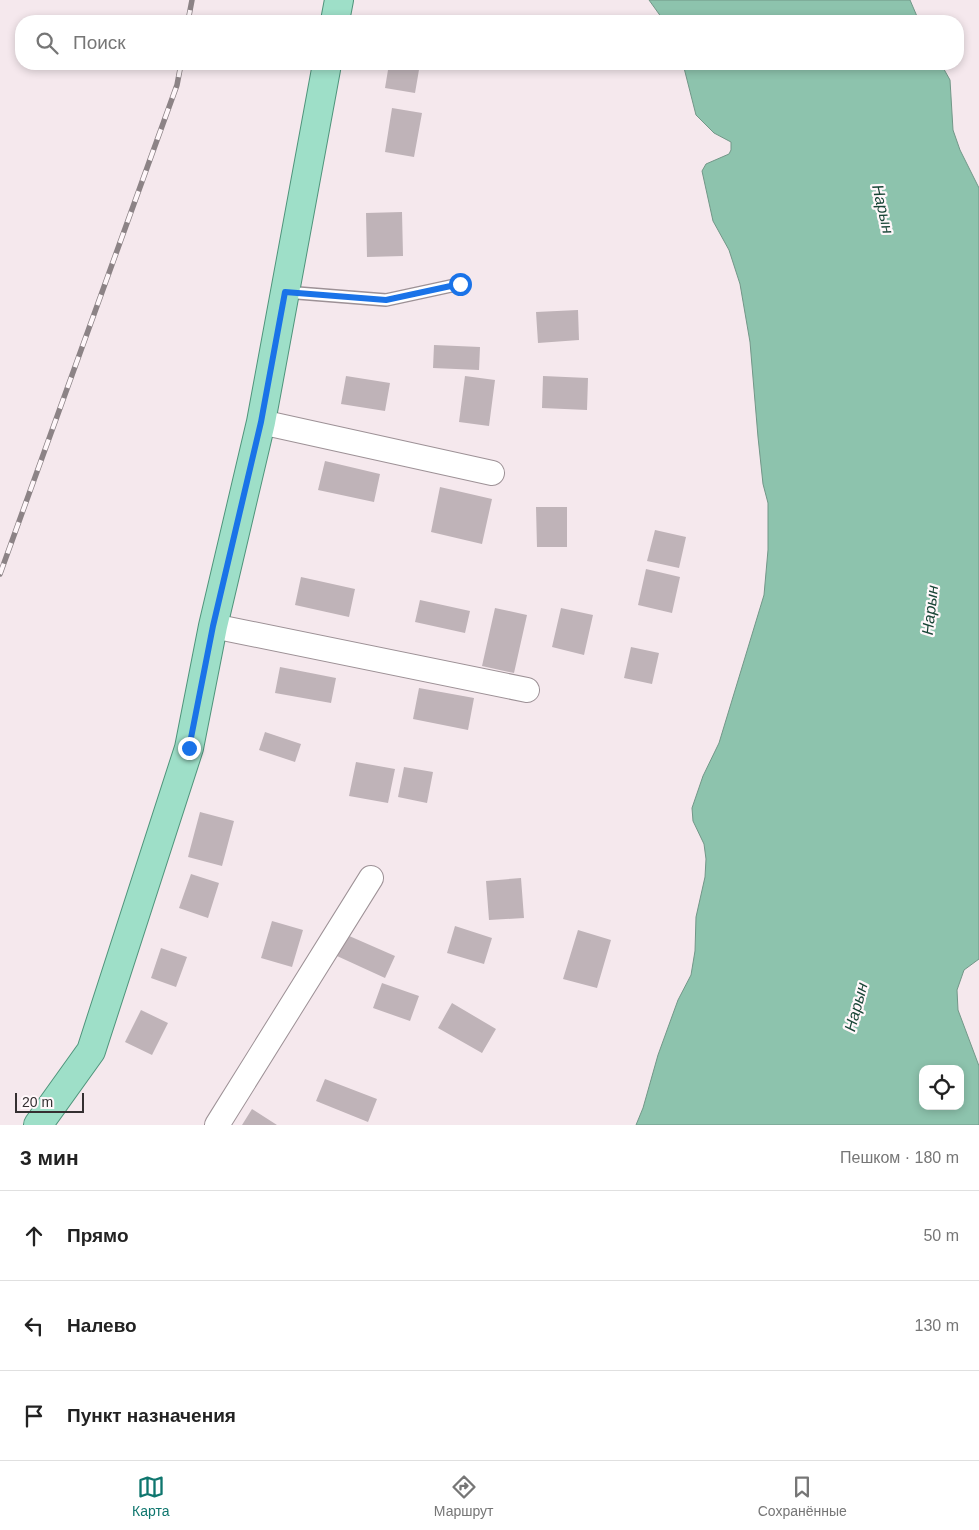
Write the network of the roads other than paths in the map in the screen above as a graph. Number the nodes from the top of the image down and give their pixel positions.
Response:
1 (339, 0) edge
2 (336, 15) edge
3 (326, 70) edge
4 (460, 284) dead end
5 (285, 292) junction
6 (261, 422) junction
7 (492, 473) dead end
8 (213, 626) junction
9 (527, 690) dead end
10 (371, 878) dead end
11 (38, 1125) edge
12 (217, 1125) edge

1 - 2 main road
3 - 5 main road
4 - 5 lane
5 - 6 main road
6 - 7 street
6 - 8 main road
8 - 9 street
8 - 11 main road
10 - 12 street

